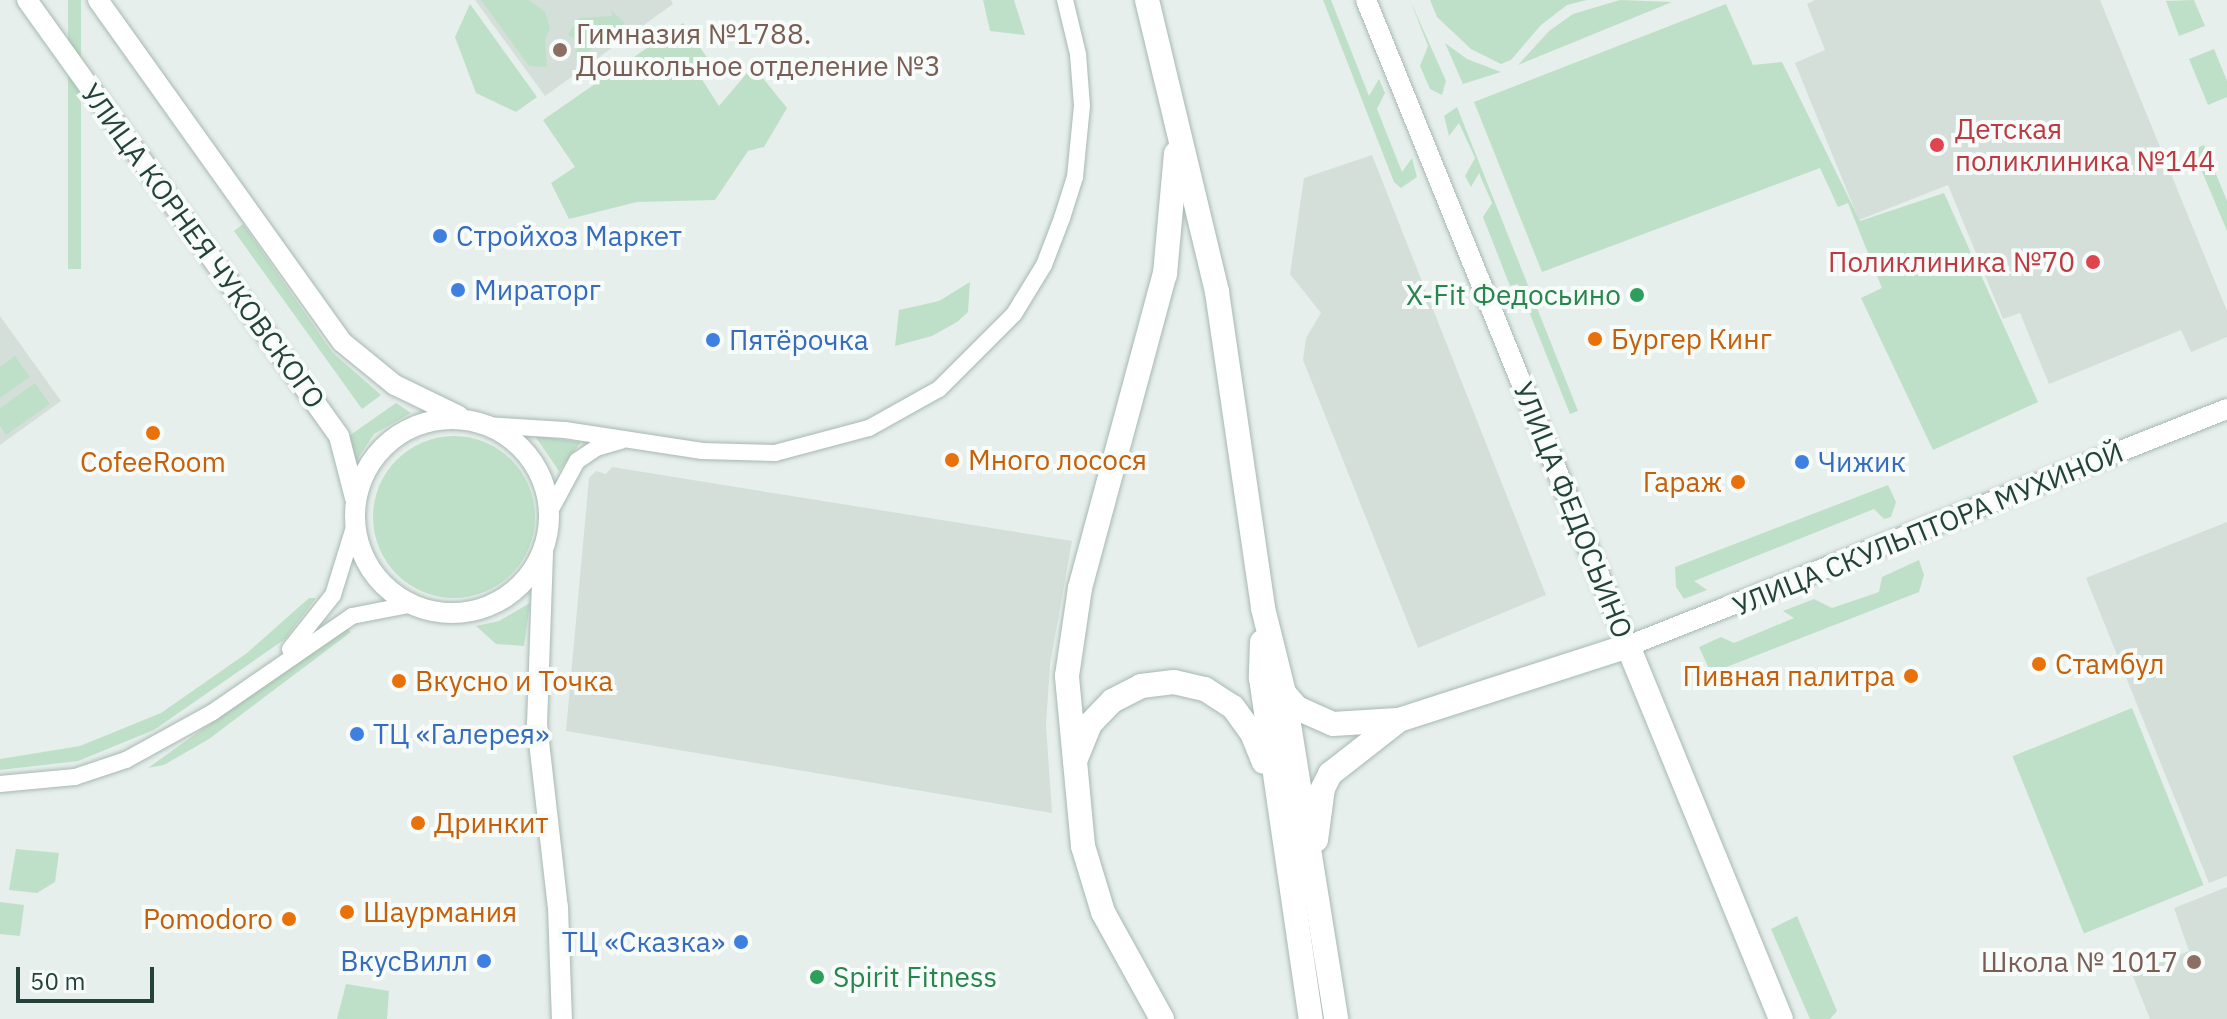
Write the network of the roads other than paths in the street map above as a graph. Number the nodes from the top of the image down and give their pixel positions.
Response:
1 (27, 0) edge
2 (98, 0) edge
3 (1065, 0) edge
4 (1147, 0) edge
5 (1366, 0) edge
6 (1178, 127) junction
7 (2227, 409) edge
8 (480, 424) junction
9 (626, 440) junction
10 (356, 501) junction
11 (549, 513) junction
12 (355, 524) junction
13 (544, 547) junction
14 (413, 604) junction
15 (1263, 608) junction
16 (1628, 646) junction
17 (266, 673) junction
18 (1284, 693) junction
19 (1399, 720) junction
20 (1074, 763) junction
21 (0, 784) edge
22 (1277, 793) junction
23 (1313, 879) junction
24 (562, 1019) edge
25 (1162, 1019) edge
26 (1311, 1019) edge
27 (1336, 1019) edge
28 (1781, 1019) edge

1 - 10 street, УЛИЦА КОРНЕЯ ЧУКОВСКОГО
2 - 8 street, УЛИЦА КОРНЕЯ ЧУКОВСКОГО
3 - 9 street
4 - 6 main road
5 - 16 street, УЛИЦА ФЕДОСЬИНО
6 - 15 main road
6 - 20 main road
7 - 16 street, УЛИЦА СКУЛЬПТОРА МУХИНОЙ
8 - 9 street
8 - 10 street, УЛИЦА КОРНЕЯ ЧУКОВСКОГО
8 - 11 street, УЛИЦА КОРНЕЯ ЧУКОВСКОГО
9 - 11 street
10 - 12 street, УЛИЦА КОРНЕЯ ЧУКОВСКОГО
11 - 13 street, УЛИЦА КОРНЕЯ ЧУКОВСКОГО
12 - 14 street, УЛИЦА КОРНЕЯ ЧУКОВСКОГО
12 - 17 street
13 - 14 street, УЛИЦА КОРНЕЯ ЧУКОВСКОГО
13 - 24 street, УЛИЦА КОРНЕЯ ЧУКОВСКОГО
14 - 17 street
15 - 18 main road
15 - 22 main road
16 - 19 main road
16 - 28 main road, УЛИЦА ФЕДОСЬИНО
17 - 21 street
18 - 19 main road
18 - 23 main road
19 - 23 main road
20 - 22 main road
20 - 25 main road
22 - 26 main road
23 - 27 main road

